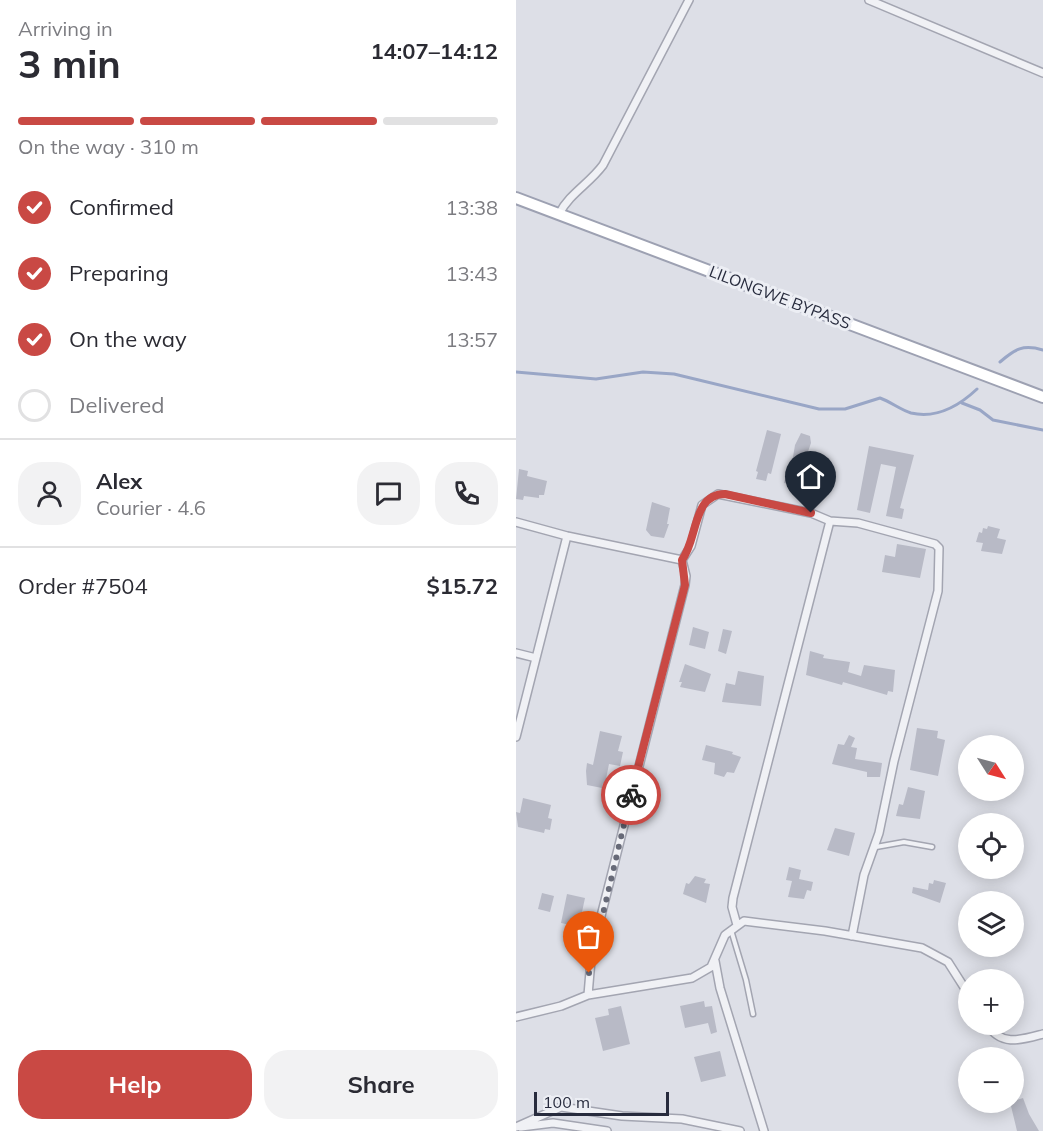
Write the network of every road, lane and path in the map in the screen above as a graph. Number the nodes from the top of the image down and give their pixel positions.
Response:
1 (689, 0) edge
2 (869, 0) edge
3 (1043, 73) edge
4 (516, 198) edge
5 (559, 214) junction
6 (1043, 397) edge
7 (516, 522) edge
8 (830, 522) junction
9 (567, 536) junction
10 (682, 560) junction
11 (516, 653) edge
12 (536, 658) junction
13 (516, 737) edge
14 (876, 847) junction
15 (932, 847) dead end
16 (733, 927) junction
17 (852, 936) junction
18 (715, 961) junction
19 (958, 978) edge
20 (588, 995) junction
21 (753, 1014) dead end
22 (516, 1017) edge
23 (1043, 1034) edge
24 (996, 1035) edge
25 (516, 1128) edge
26 (568, 1128) edge
27 (607, 1131) edge
28 (740, 1131) edge
29 (764, 1131) edge

1 - 5 street
2 - 3 street
4 - 5 main road, LILONGWE BYPASS
5 - 6 main road, LILONGWE BYPASS
7 - 9 street
8 - 10 street
8 - 14 street
8 - 16 street
9 - 10 street
9 - 12 street
10 - 20 street
11 - 12 street
12 - 13 street
14 - 15 lane
14 - 17 street
16 - 17 street
16 - 18 street
16 - 21 lane
17 - 19 street
18 - 20 street
18 - 29 street
20 - 22 street
23 - 24 street
25 - 26 street
25 - 28 street
26 - 27 street

